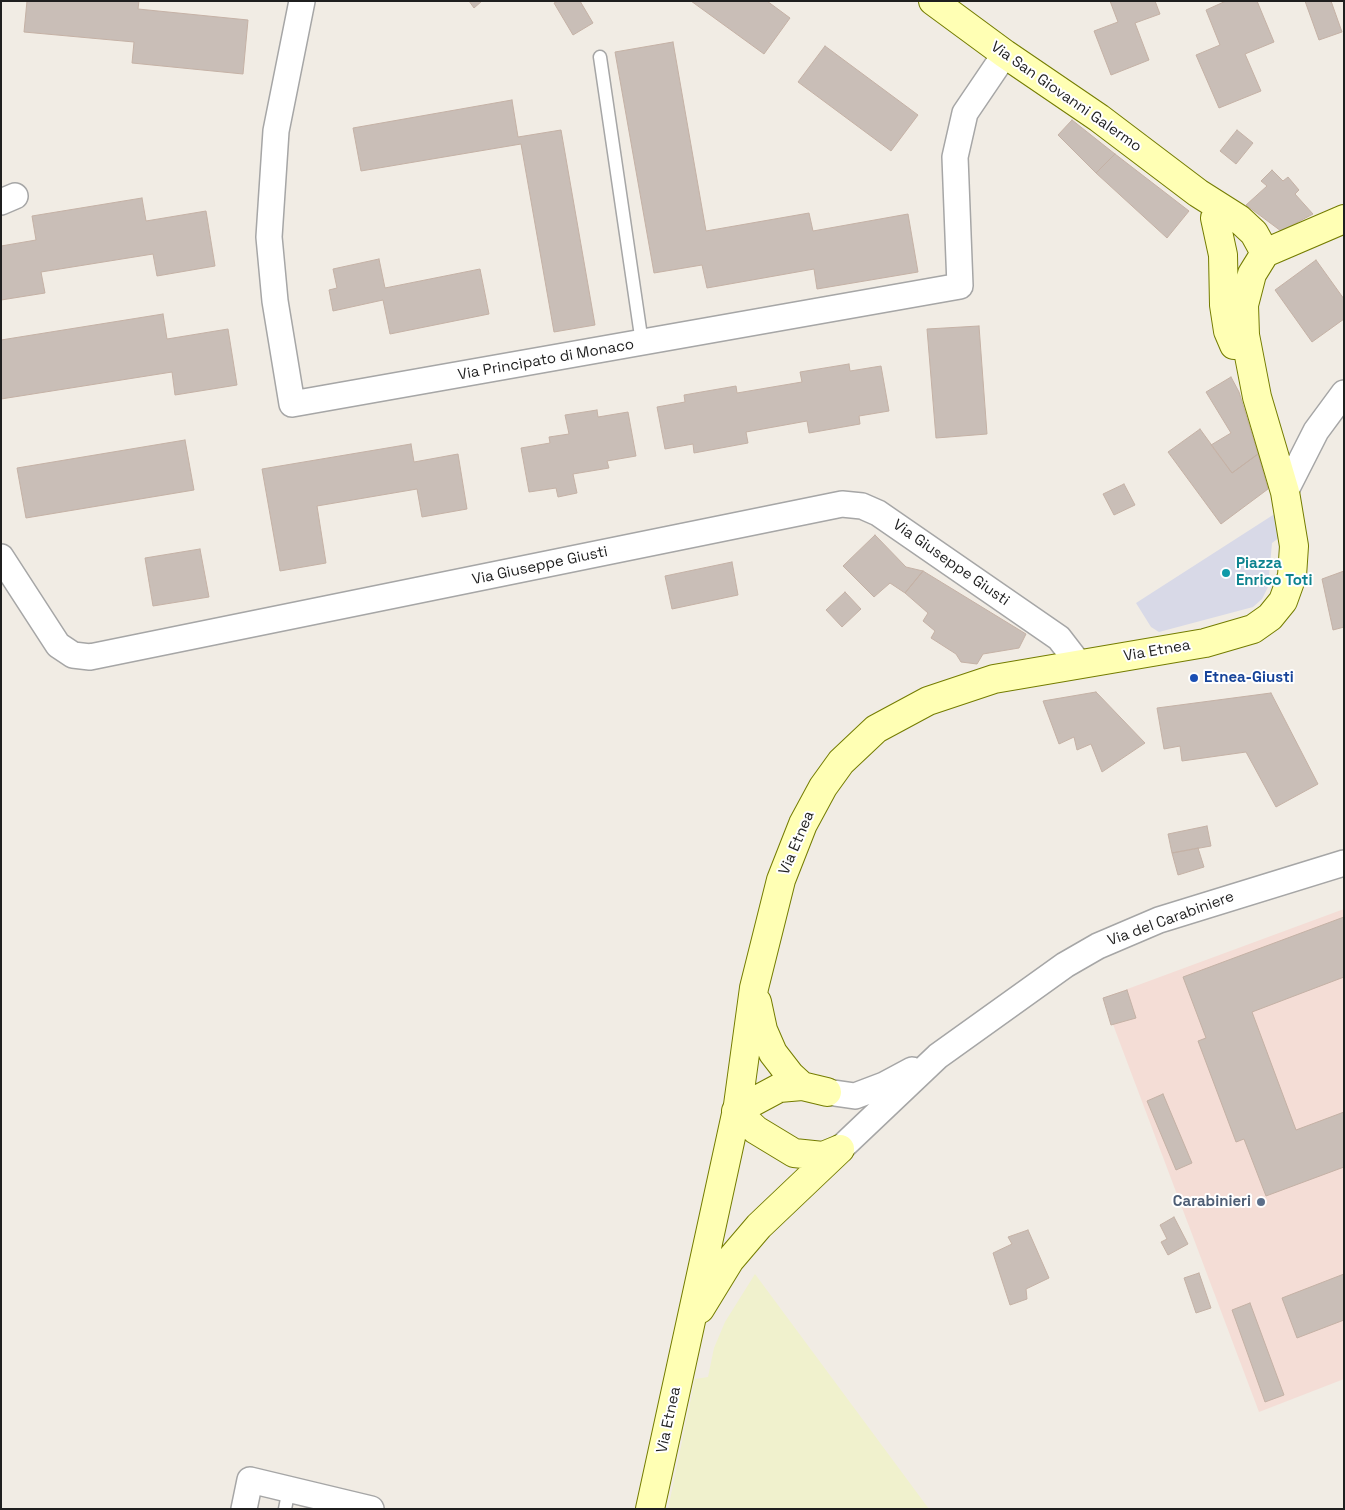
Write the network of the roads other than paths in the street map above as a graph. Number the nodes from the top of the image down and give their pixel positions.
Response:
1 (302, 1) edge
2 (933, 1) edge
3 (1005, 54) junction
4 (600, 56) dead end
5 (1198, 193) junction
6 (1215, 218) junction
7 (1344, 219) edge
8 (1265, 253) junction
9 (642, 343) junction
10 (1344, 393) edge
11 (1257, 397) junction
12 (1286, 492) junction
13 (1, 557) edge
14 (1079, 664) junction
15 (1344, 863) edge
16 (754, 988) junction
17 (938, 1056) junction
18 (814, 1089) junction
19 (736, 1110) junction
20 (840, 1149) junction
21 (687, 1332) junction
22 (287, 1499) edge
23 (244, 1509) edge
24 (371, 1509) edge
25 (650, 1509) edge

1 - 9 street, Via Principato di Monaco
2 - 3 main road, Via San Giovanni Galermo
3 - 5 main road, Via San Giovanni Galermo
3 - 9 street, Via Principato di Monaco
4 - 9 lane
5 - 6 main road
5 - 8 main road
6 - 8 main road
6 - 11 main road
7 - 8 main road
8 - 11 main road, Via Etnea
10 - 12 street
11 - 12 main road, Via Etnea
12 - 14 main road, Via Etnea
13 - 14 street, Via Giuseppe Giusti
14 - 16 main road, Via Etnea
15 - 17 street, Via del Carabiniere
16 - 18 main road
16 - 19 main road, Via Etnea
17 - 18 street
17 - 20 street
18 - 19 main road
19 - 20 main road
19 - 21 main road, Via Etnea
20 - 21 main road
21 - 25 main road, Via Etnea
22 - 23 street
22 - 24 street

